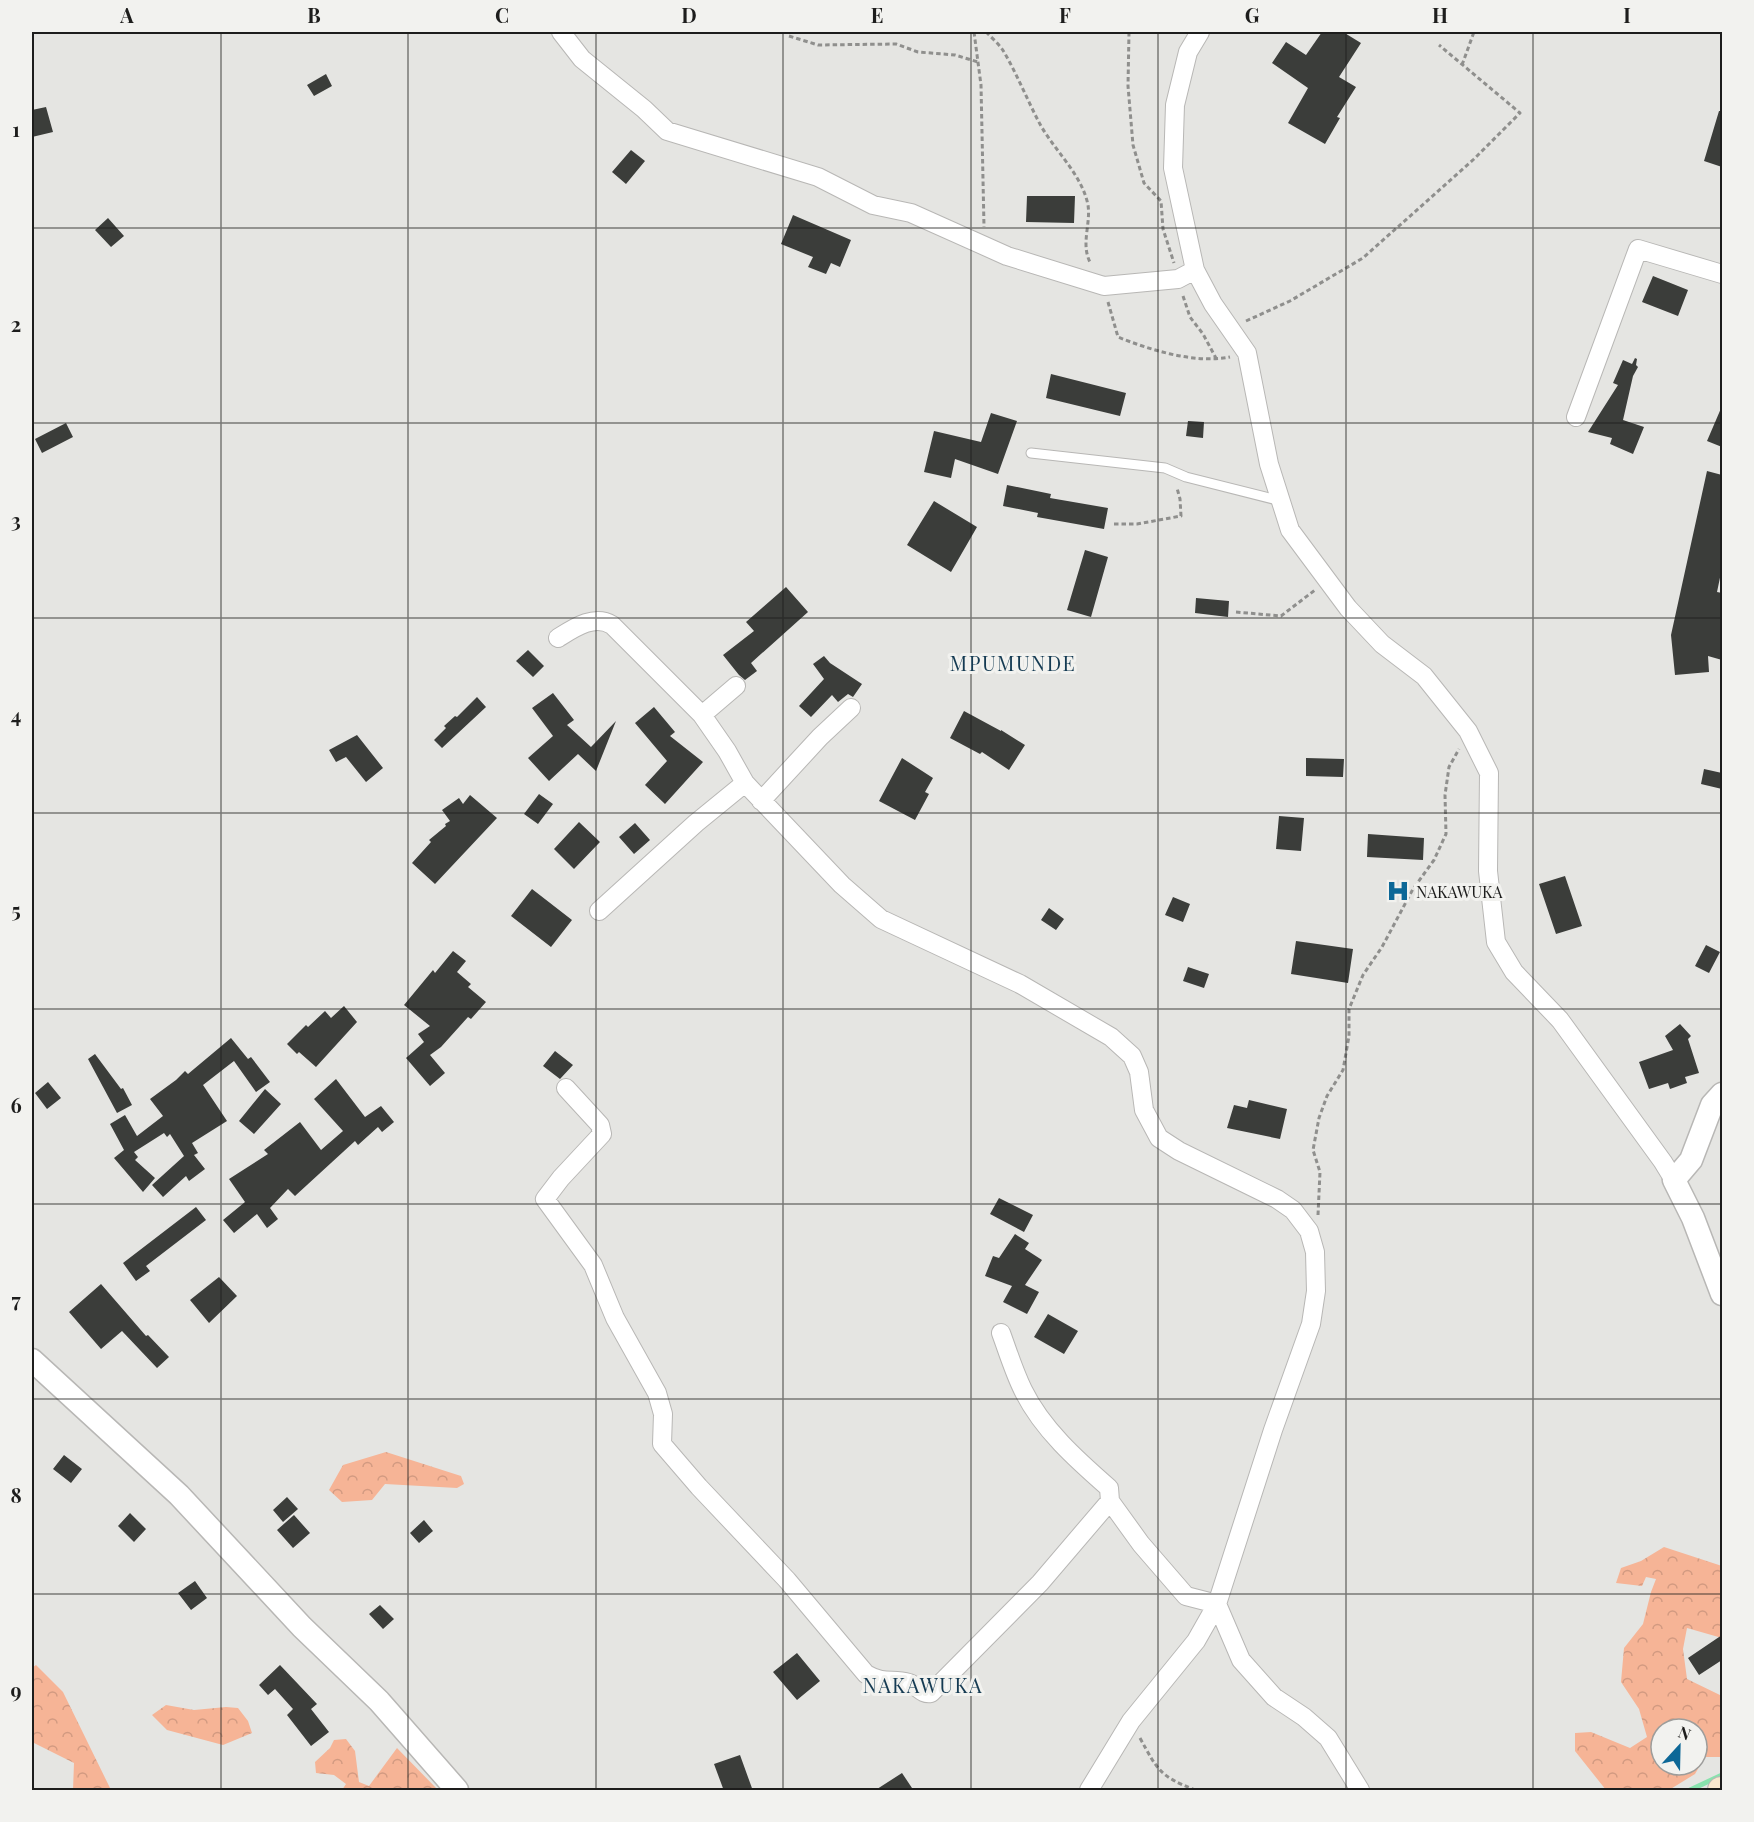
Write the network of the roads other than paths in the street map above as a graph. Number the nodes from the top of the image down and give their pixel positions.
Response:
1 (561, 32) edge
2 (1200, 32) edge
3 (1195, 270) junction
4 (1722, 274) edge
5 (1576, 417) dead end
6 (1031, 453) dead end
7 (1281, 501) junction
8 (558, 638) dead end
9 (736, 686) dead end
10 (851, 708) dead end
11 (702, 715) junction
12 (745, 783) junction
13 (761, 801) junction
14 (599, 911) dead end
15 (567, 1088) dead end
16 (1722, 1094) edge
17 (1674, 1180) junction
18 (1722, 1294) edge
19 (1001, 1333) dead end
20 (32, 1360) edge
21 (1110, 1501) junction
22 (1216, 1604) junction
23 (456, 1791) edge
24 (1089, 1791) edge
25 (1360, 1791) edge

1 - 3 street
2 - 3 street
3 - 7 street
4 - 5 street
6 - 7 lane
7 - 17 street
8 - 11 street
9 - 11 street
10 - 13 street
11 - 12 street
12 - 13 street
12 - 14 street
13 - 22 street
15 - 21 street
16 - 17 street
17 - 18 street
19 - 21 street
20 - 23 street
21 - 22 street
22 - 24 street
22 - 25 street

